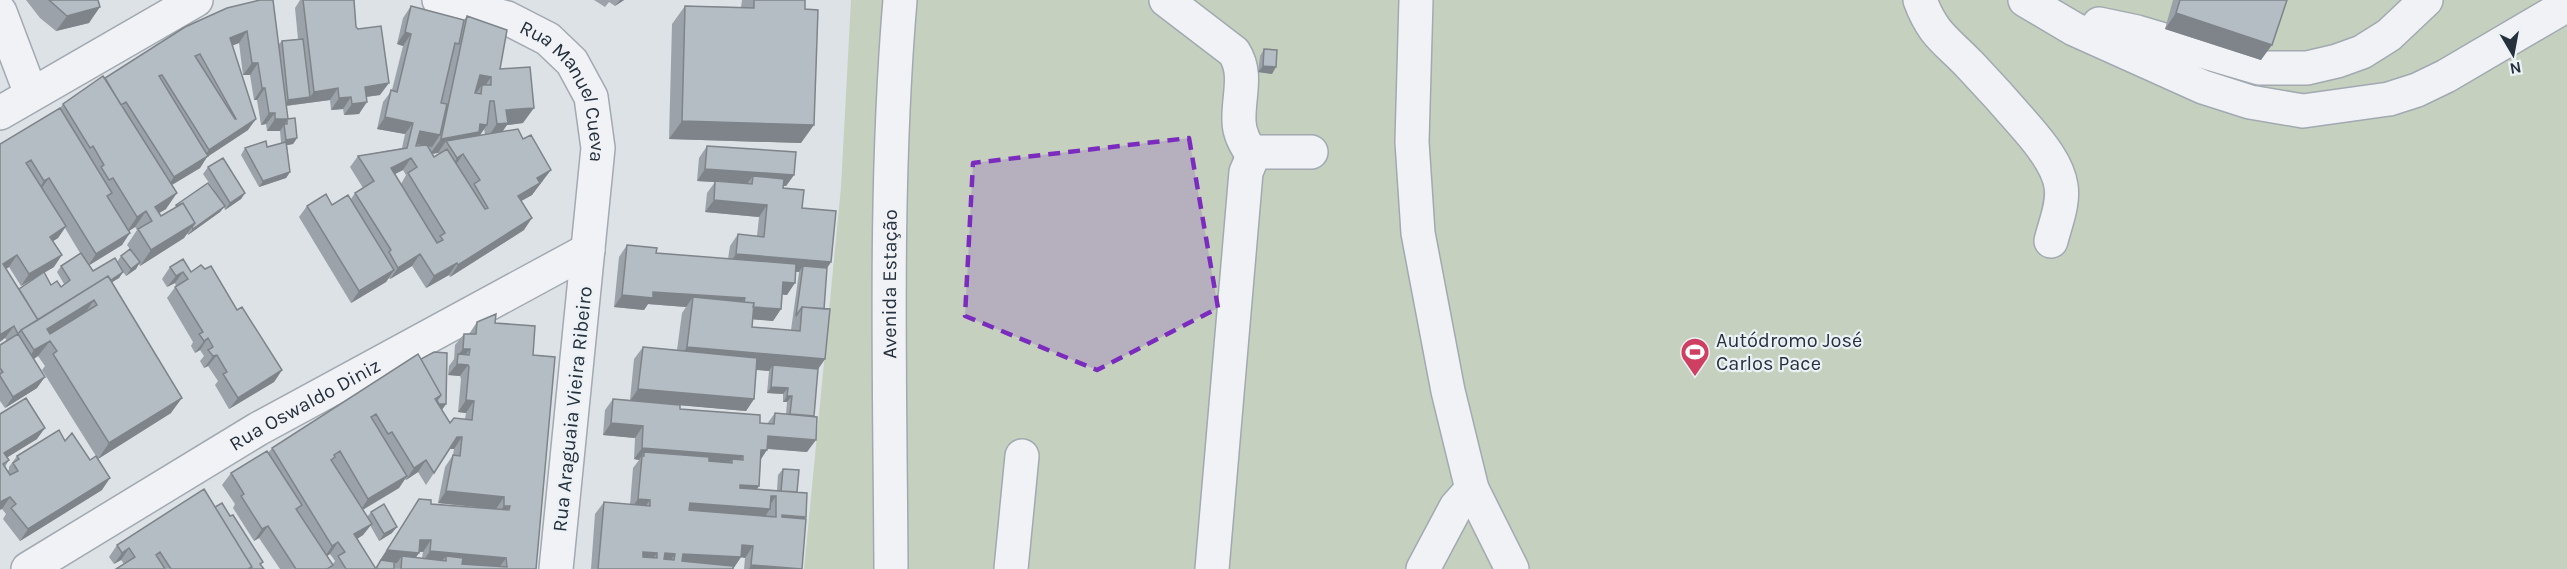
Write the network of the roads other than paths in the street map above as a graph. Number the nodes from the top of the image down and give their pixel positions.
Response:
1 (196, 0) edge
2 (439, 0) edge
3 (900, 0) edge
4 (1166, 0) edge
5 (1416, 0) edge
6 (1920, 0) edge
7 (2025, 0) edge
8 (2426, 0) edge
9 (2567, 5) edge
10 (0, 12) edge
11 (2074, 29) junction
12 (31, 94) junction
13 (0, 113) edge
14 (1311, 152) dead end
15 (1253, 156) junction
16 (2051, 241) dead end
17 (588, 250) junction
18 (1022, 456) dead end
19 (1472, 489) junction
20 (28, 569) edge
21 (556, 569) edge
22 (891, 569) edge
23 (1011, 569) edge
24 (1212, 569) edge
25 (1423, 569) edge
26 (1512, 569) edge

1 - 12 street
2 - 17 street, Rua Manuel Cueva
3 - 22 street, Avenida Estação
4 - 15 street
5 - 19 street
6 - 16 street
7 - 11 street
8 - 11 street
9 - 11 street
10 - 12 street
12 - 13 street
14 - 15 street
15 - 24 street
17 - 20 street, Rua Oswaldo Diniz
17 - 21 street, Rua Araguaia Vieira Ribeiro
18 - 23 street
19 - 25 street
19 - 26 street

